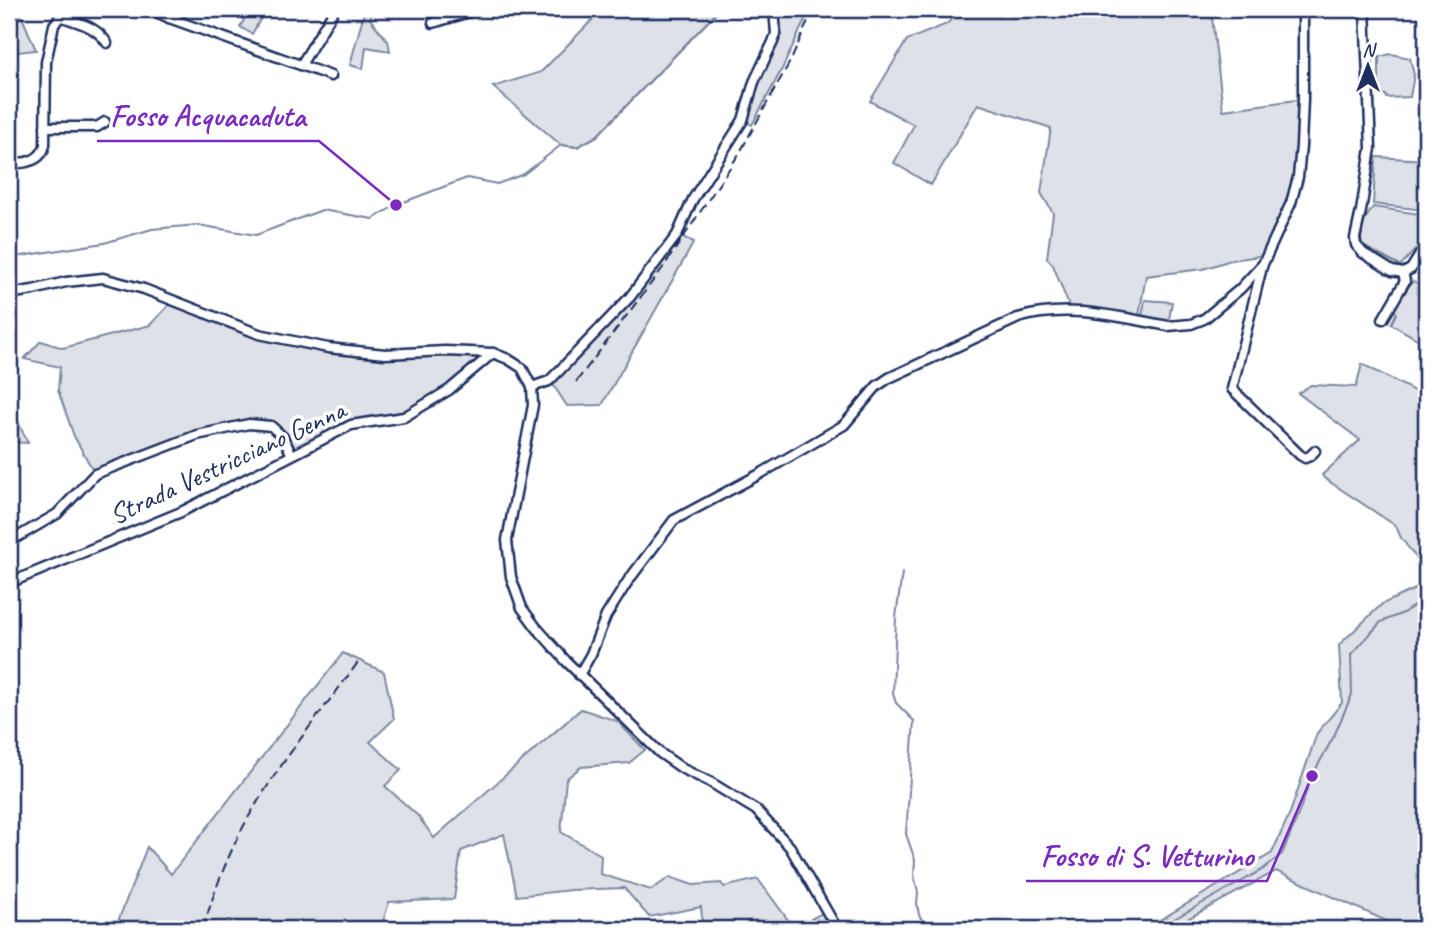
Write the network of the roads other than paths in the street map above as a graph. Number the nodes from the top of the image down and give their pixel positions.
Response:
1 (150, 9) edge
2 (187, 9) edge
3 (479, 9) edge
4 (774, 9) edge
5 (1303, 9) edge
6 (1365, 9) edge
7 (332, 12) dead end
8 (62, 13) edge
9 (169, 18) junction
10 (433, 23) dead end
11 (107, 43) dead end
12 (302, 65) junction
13 (331, 76) dead end
14 (105, 121) dead end
15 (45, 127) junction
16 (9, 163) edge
17 (1426, 240) edge
18 (1263, 264) junction
19 (1403, 273) junction
20 (9, 293) edge
21 (1383, 319) dead end
22 (493, 353) junction
23 (532, 387) junction
24 (1315, 451) dead end
25 (292, 455) junction
26 (9, 542) edge
27 (9, 583) edge
28 (579, 675) junction
29 (837, 929) edge

1 - 9 street
2 - 9 street
3 - 10 street
4 - 23 street
5 - 18 street
6 - 19 street
7 - 12 street
8 - 11 street
8 - 15 street
9 - 12 street
12 - 13 street
14 - 15 street
15 - 16 street
17 - 19 street
18 - 24 street
18 - 28 street
19 - 21 street
20 - 22 street
22 - 23 street
22 - 25 street, Strada Vestricciano Genna
23 - 28 street
25 - 26 street
25 - 27 street, Strada Vestricciano Genna
28 - 29 street

